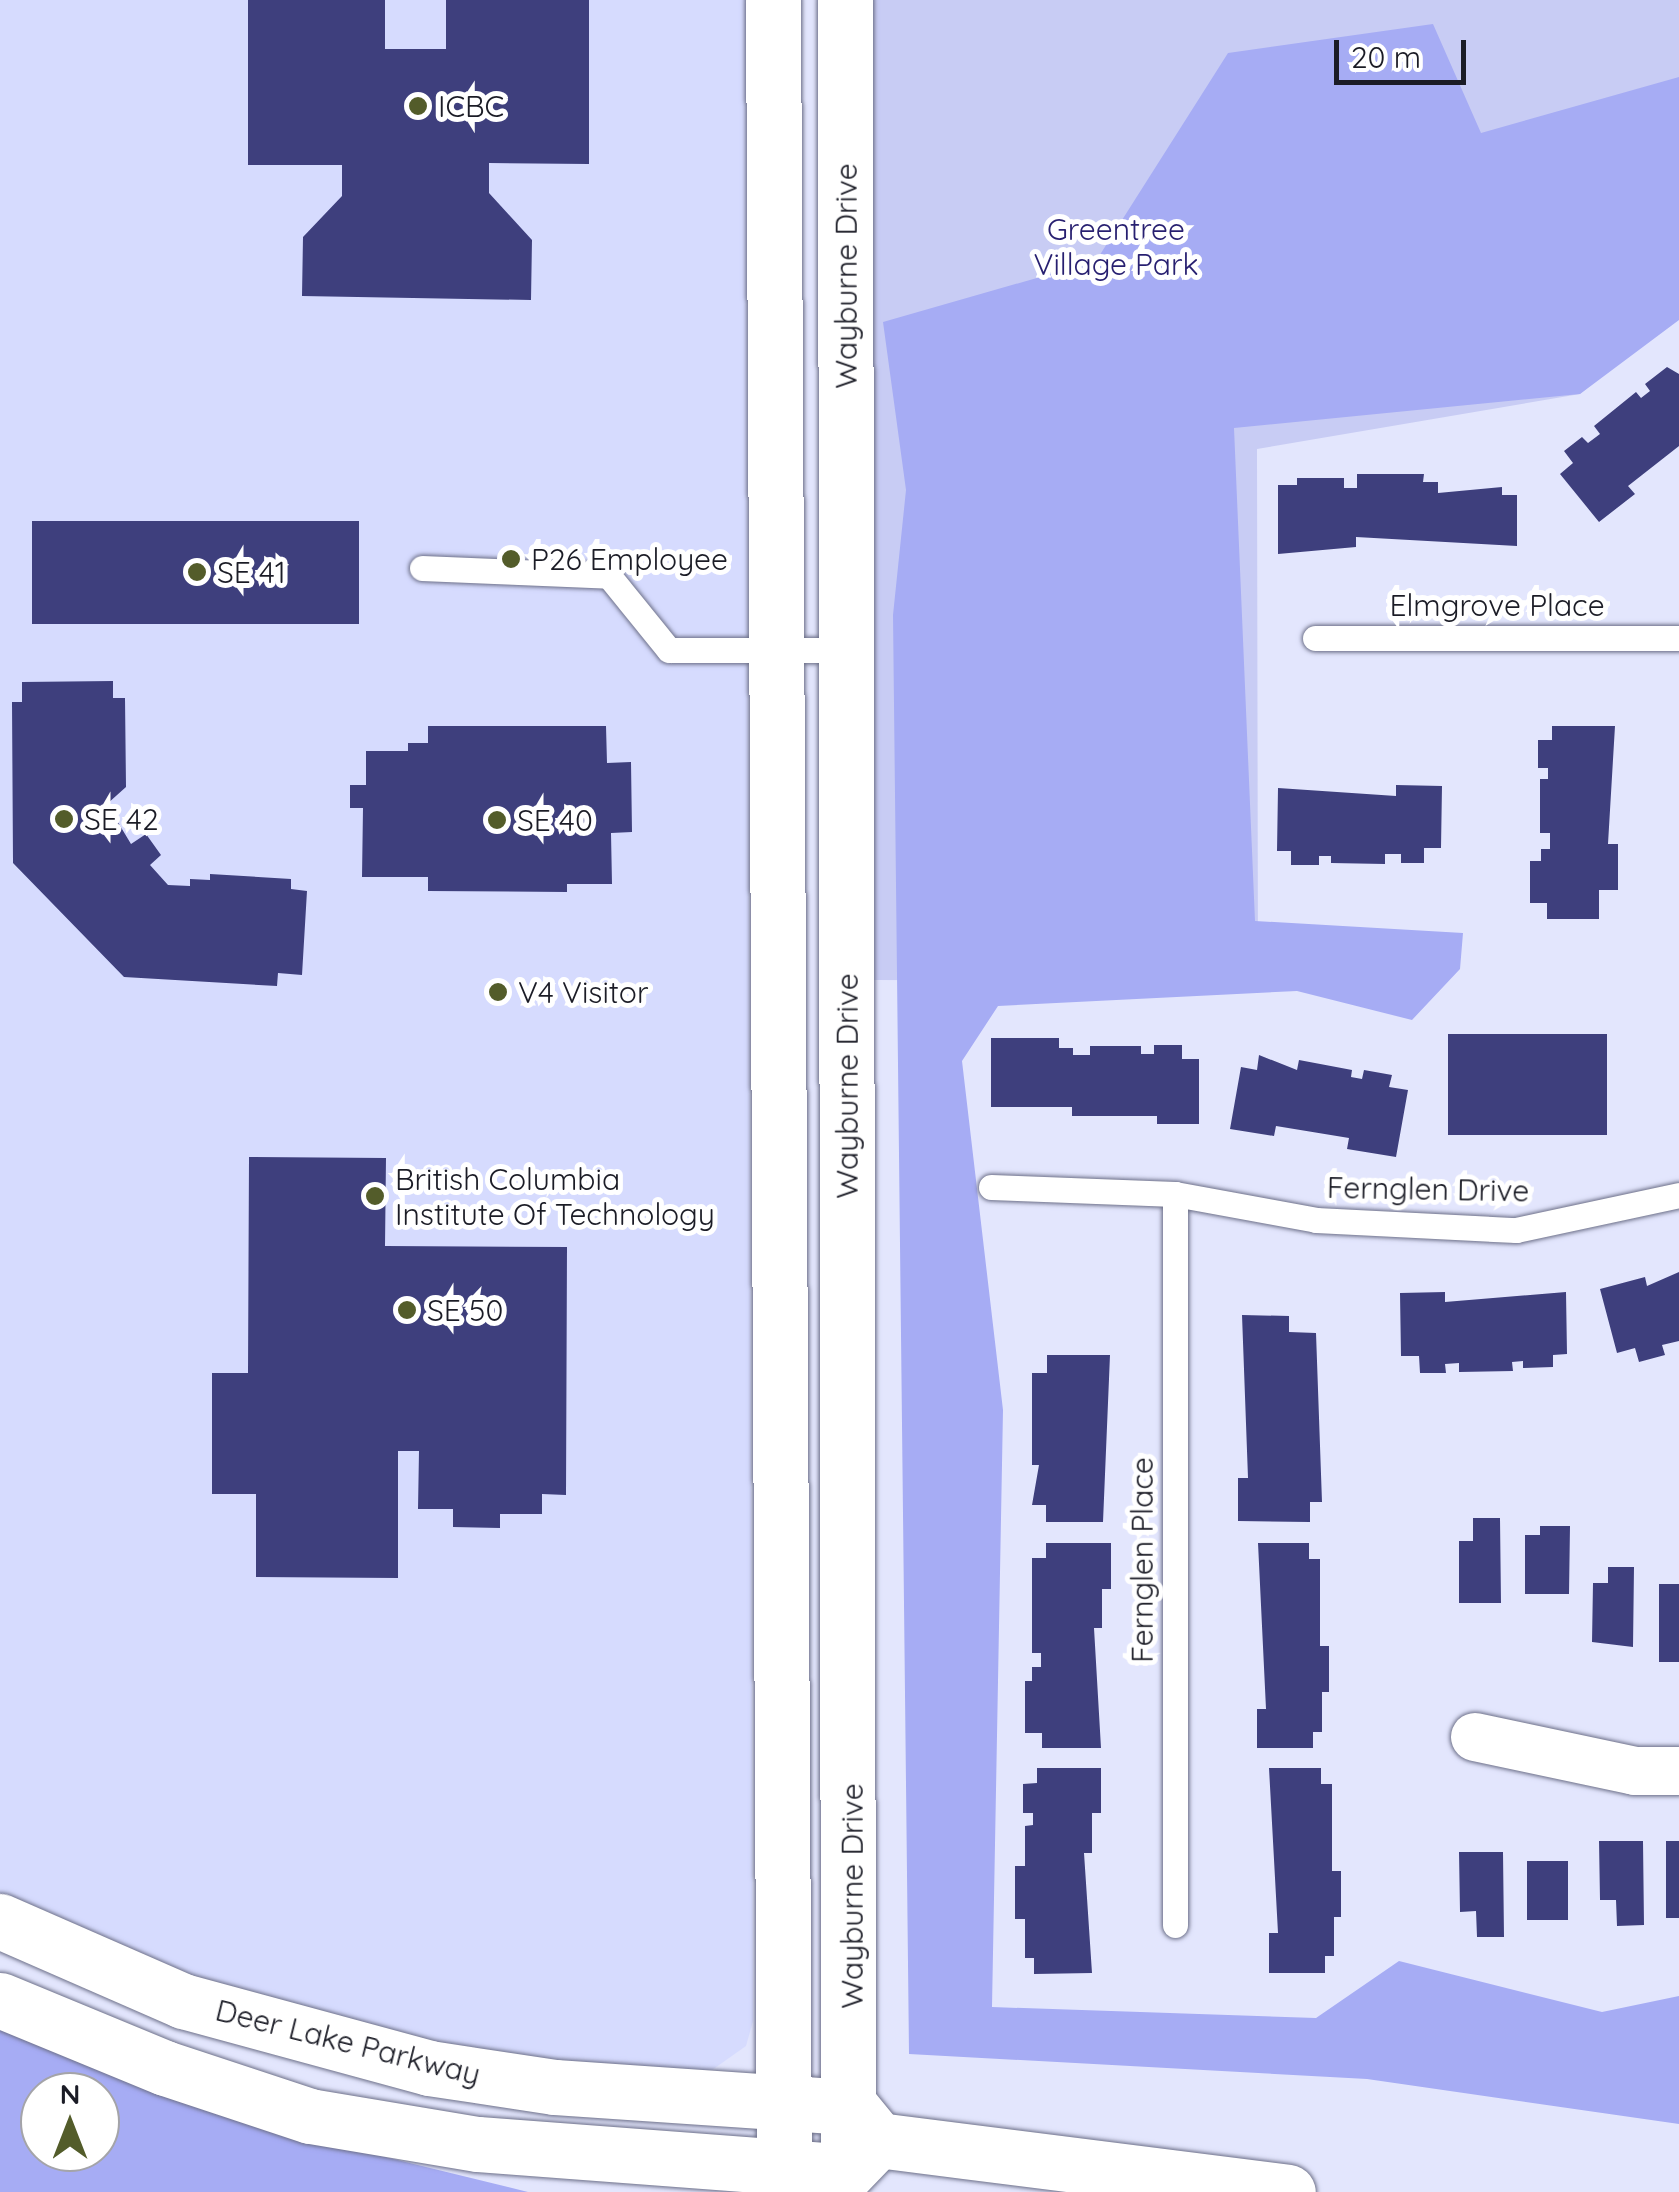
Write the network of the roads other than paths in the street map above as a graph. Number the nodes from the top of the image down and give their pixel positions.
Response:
1 (773, 0) edge
2 (845, 0) edge
3 (422, 568) dead end
4 (1316, 638) dead end
5 (1679, 638) edge
6 (844, 650) junction
7 (775, 651) junction
8 (991, 1187) dead end
9 (1174, 1194) junction
10 (1679, 1195) edge
11 (1475, 1737) dead end
12 (1679, 1771) edge
13 (0, 1921) edge
14 (1174, 1926) dead end
15 (0, 2000) edge
16 (785, 2103) junction
17 (859, 2140) junction
18 (784, 2169) junction
19 (1288, 2192) edge

1 - 7 street
2 - 6 street, Wayburne Drive
3 - 7 lane
4 - 5 lane, Elmgrove Place
6 - 7 lane
6 - 17 street, Wayburne Drive
7 - 16 street
8 - 9 lane, Fernglen Drive
9 - 10 lane, Fernglen Drive
9 - 14 lane, Fernglen Place
11 - 12 street
13 - 16 street, Deer Lake Parkway
15 - 18 street, Deer Lake Parkway
16 - 17 street, Deer Lake Parkway
16 - 18 street
17 - 18 street, Deer Lake Parkway
17 - 19 street, Deer Lake Parkway

